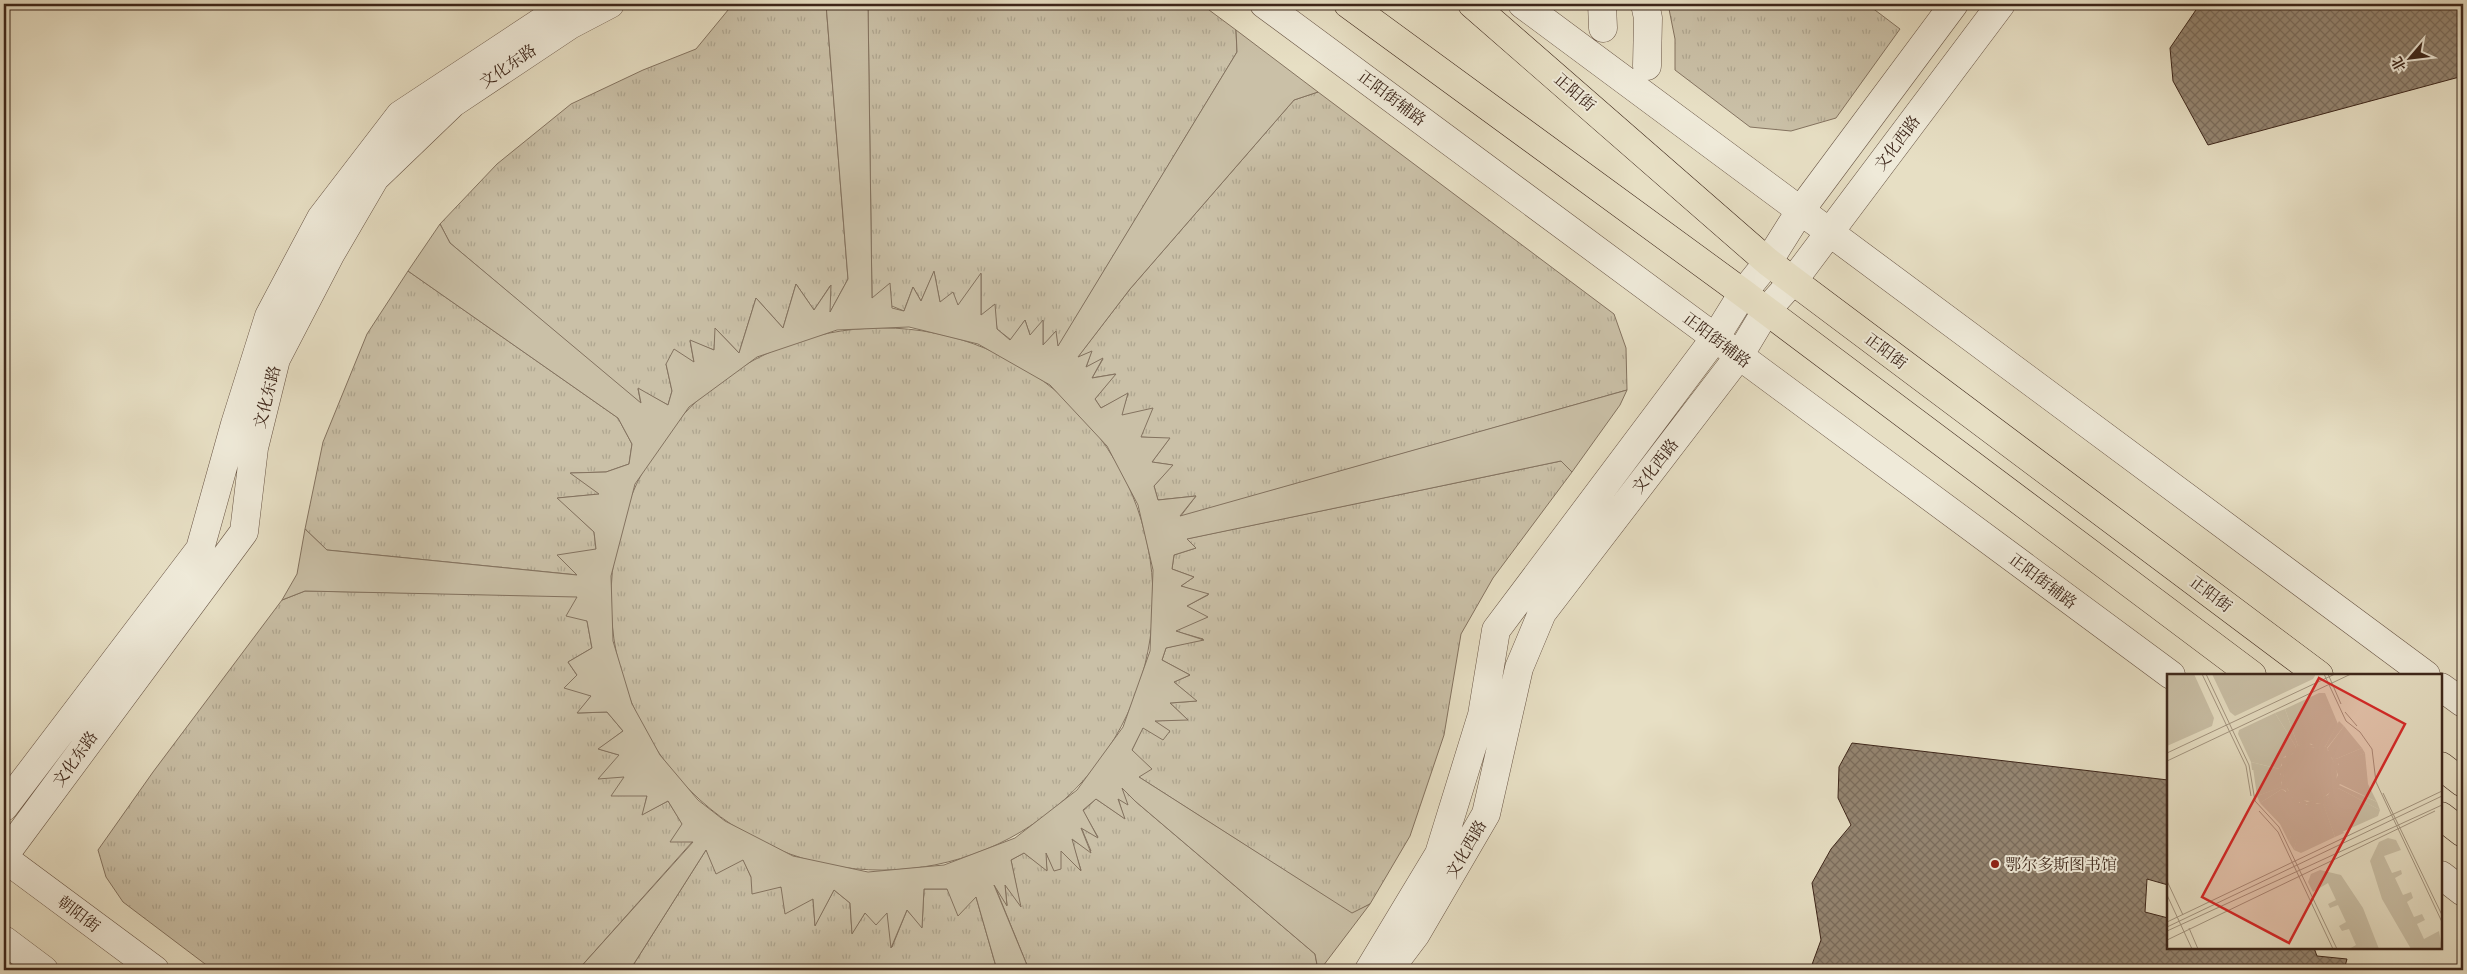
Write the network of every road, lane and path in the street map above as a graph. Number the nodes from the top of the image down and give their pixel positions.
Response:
1 (568, 4) edge
2 (610, 4) edge
3 (1264, 4) edge
4 (1348, 4) edge
5 (1472, 4) edge
6 (1522, 4) edge
7 (1645, 4) edge
8 (1954, 4) edge
9 (2000, 4) edge
10 (1647, 66) dead end
11 (1800, 211) junction
12 (1830, 233) junction
13 (1768, 262) junction
14 (1793, 282) junction
15 (1743, 293) junction
16 (1766, 311) junction
17 (1715, 338) junction
18 (1740, 356) junction
19 (2170, 674) edge
20 (2251, 674) edge
21 (2318, 674) edge
22 (2425, 674) edge
23 (2442, 687) edge
24 (2463, 703) edge
25 (2442, 767) edge
26 (2463, 783) edge
27 (4, 807) edge
28 (2442, 817) edge
29 (2463, 833) edge
30 (4, 857) edge
31 (2442, 876) edge
32 (2463, 892) edge
33 (4, 940) edge
34 (44, 970) edge
35 (155, 970) edge
36 (1369, 970) edge
37 (1389, 970) edge

1 - 27 street, 文化东路
2 - 30 street, 文化东路
3 - 17 street, 正阳街辅路
4 - 15 main road
5 - 13 main road, 正阳街
6 - 11 street
7 - 10 street
8 - 11 street, 文化西路
9 - 12 street, 文化西路
11 - 12 street
11 - 13 street, 文化西路
12 - 14 street, 文化西路
12 - 22 street
13 - 14 main road, 正阳街
13 - 15 street, 文化西路
14 - 16 street, 文化西路
14 - 21 main road, 正阳街
15 - 16 main road
15 - 17 street, 文化西路
16 - 18 street, 文化西路
16 - 20 main road
17 - 18 street, 正阳街辅路
17 - 36 street, 文化西路
18 - 19 street, 正阳街辅路
18 - 37 street, 文化西路
23 - 24 street
25 - 26 main road
28 - 29 main road
30 - 35 street, 朝阳街
31 - 32 street
33 - 34 street

